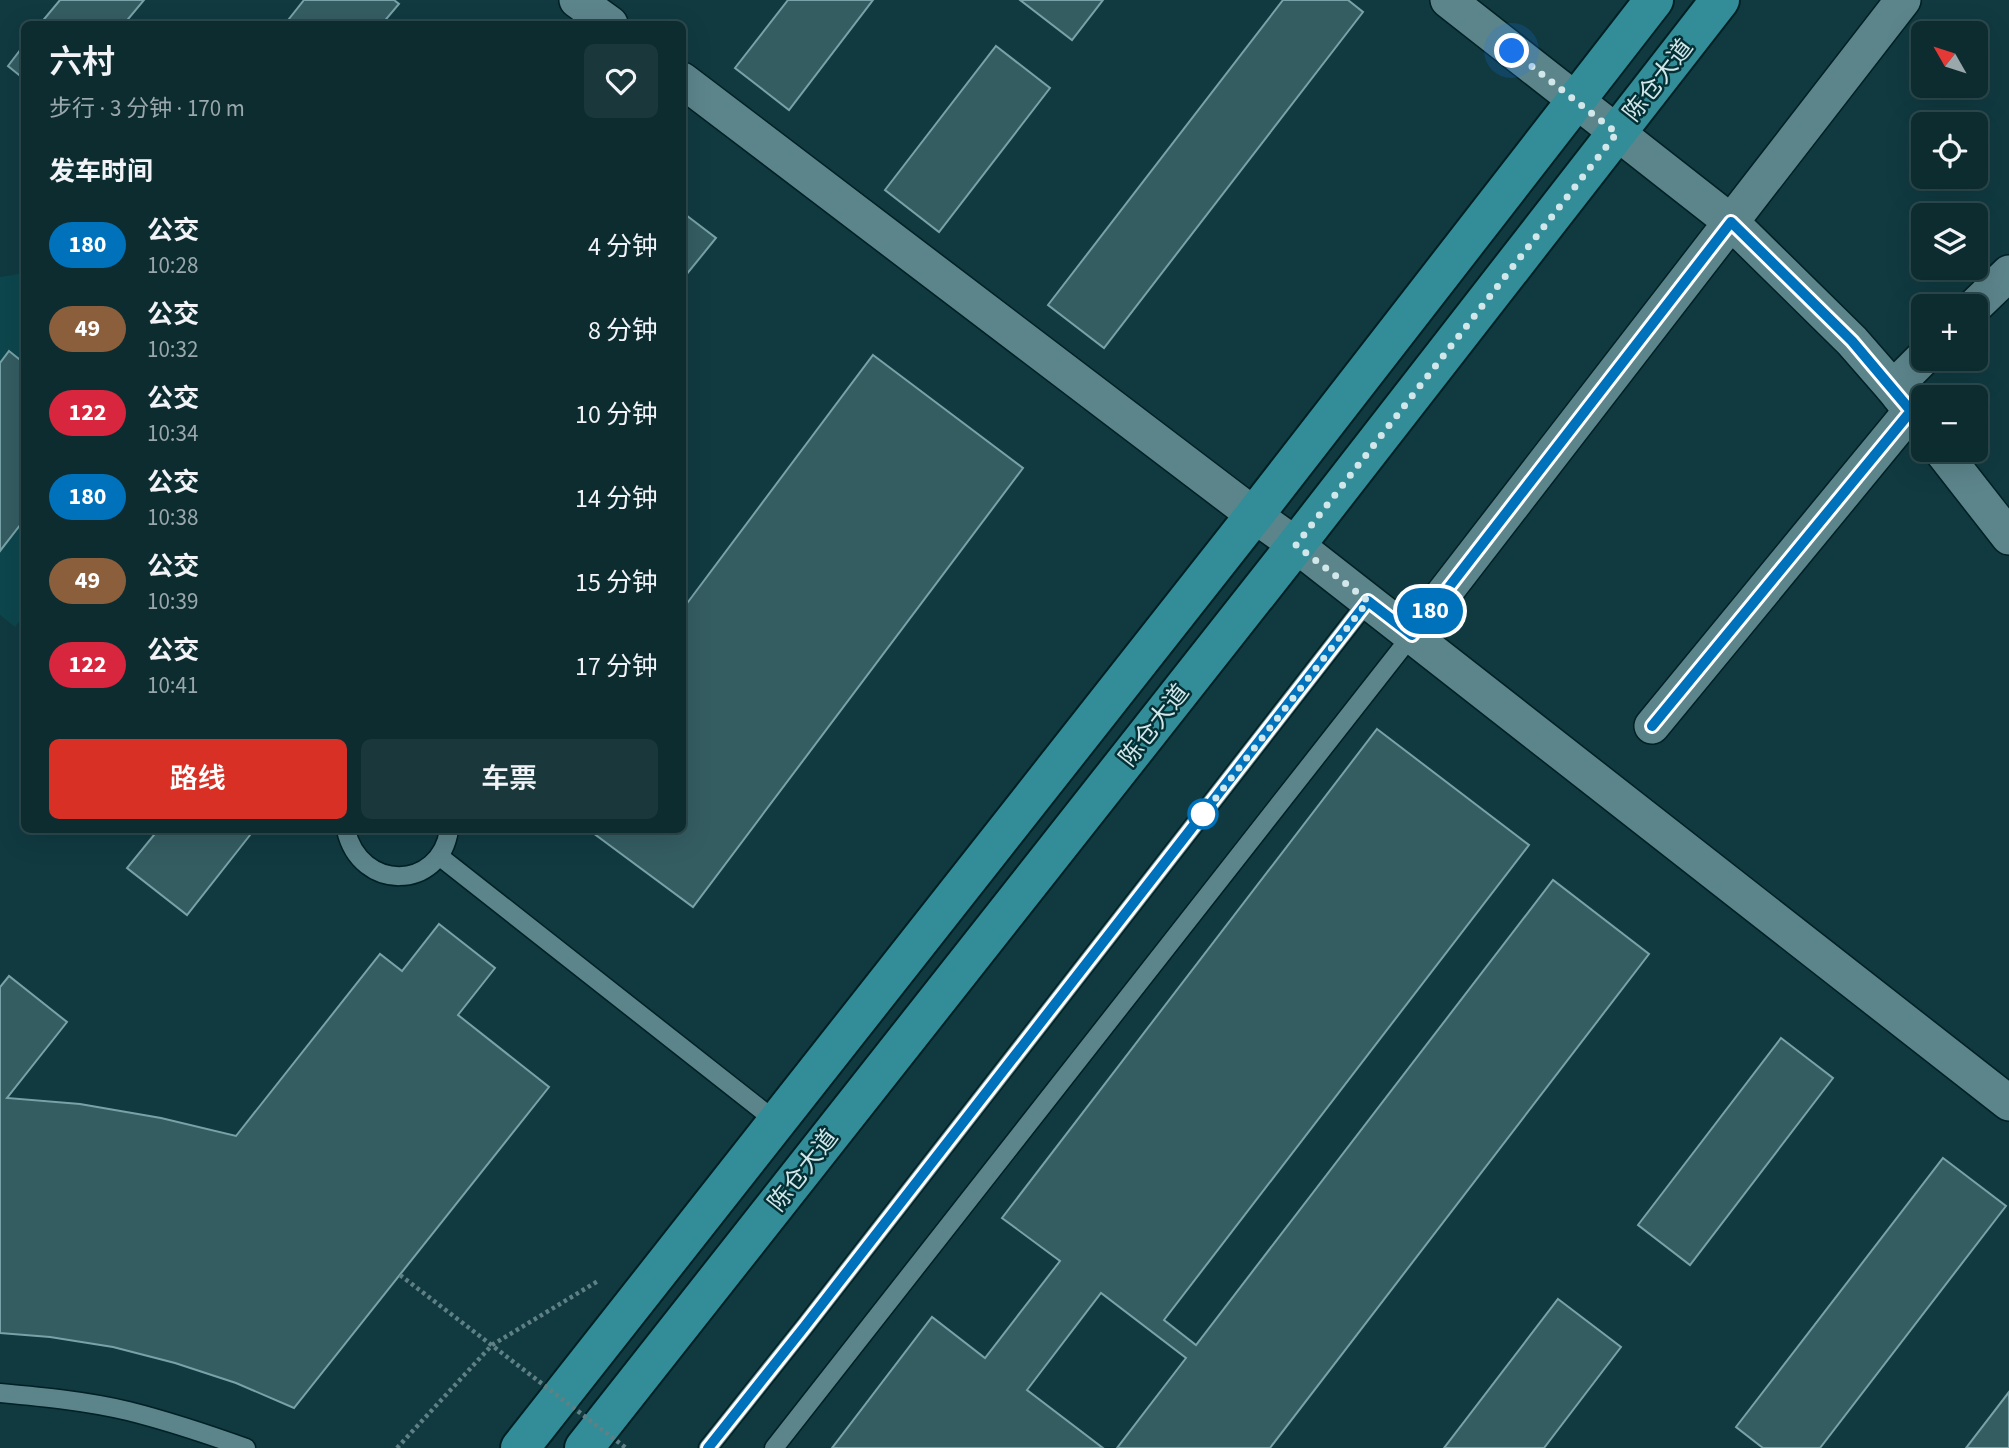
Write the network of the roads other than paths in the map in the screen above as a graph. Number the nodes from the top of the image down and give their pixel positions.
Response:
1 (578, 0) edge
2 (1448, 0) edge
3 (1654, 0) edge
4 (1720, 0) edge
5 (1903, 0) edge
6 (606, 21) edge
7 (686, 83) edge
8 (1577, 102) junction
9 (1617, 133) junction
10 (1731, 222) junction
11 (2009, 273) edge
12 (1987, 294) edge
13 (1919, 371) edge
14 (1909, 408) edge
15 (1950, 462) edge
16 (1254, 515) junction
17 (2009, 537) edge
18 (1296, 545) junction
19 (1368, 601) junction
20 (1412, 635) junction
21 (1652, 726) dead end
22 (347, 833) edge
23 (449, 833) edge
24 (439, 856) junction
25 (2009, 1104) edge
26 (777, 1122) junction
27 (0, 1393) edge
28 (246, 1448) edge
29 (520, 1448) edge
30 (584, 1448) edge
31 (708, 1448) edge
32 (774, 1448) edge

1 - 6 street
2 - 8 street
3 - 8 main road, 陈仓大道
4 - 9 main road, 陈仓大道
5 - 10 street
7 - 16 street
8 - 9 street
8 - 16 main road, 陈仓大道
9 - 10 street
9 - 18 main road, 陈仓大道
10 - 14 street
10 - 20 street
11 - 12 street
13 - 14 street
14 - 21 street
15 - 17 street
16 - 18 street
16 - 26 main road, 陈仓大道
18 - 19 street
18 - 30 main road, 陈仓大道
19 - 20 street
19 - 31 lane
20 - 25 street
20 - 32 lane
22 - 24 lane
23 - 24 lane
24 - 26 lane
26 - 29 main road, 陈仓大道
27 - 28 lane

